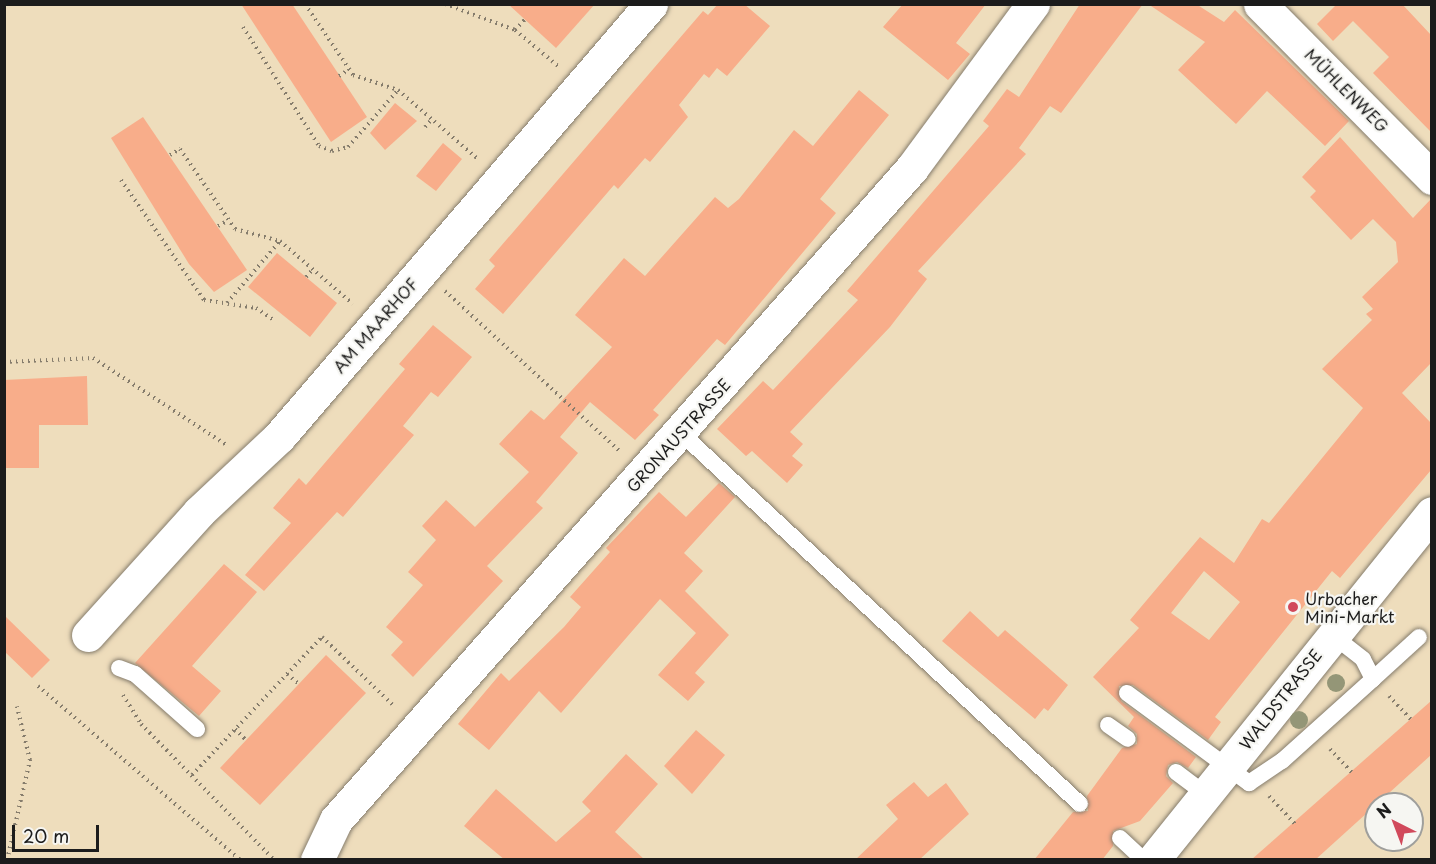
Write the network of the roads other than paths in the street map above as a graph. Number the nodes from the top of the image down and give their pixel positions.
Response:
1 (651, 4) edge
2 (1033, 4) edge
3 (1260, 4) edge
4 (1431, 178) edge
5 (680, 432) junction
6 (1431, 513) edge
7 (1331, 634) junction
8 (88, 635) dead end
9 (1419, 637) dead end
10 (119, 668) road end
11 (1373, 679) junction
12 (1127, 693) dead end
13 (1108, 725) dead end
14 (197, 729) dead end
15 (1128, 739) dead end
16 (1176, 772) dead end
17 (1240, 773) junction
18 (1205, 794) junction
19 (1080, 804) dead end
20 (1120, 838) dead end
21 (1157, 857) edge
22 (317, 860) edge

1 - 8 street, AM MAARHOF
2 - 5 street, GRONAUSTRASSE
3 - 4 street, MÜHLENWEG
5 - 19 lane
5 - 22 street, GRONAUSTRASSE
6 - 7 street, WALDSTRASSE
7 - 11 lane
7 - 17 street, WALDSTRASSE
9 - 11 lane
10 - 14 lane
11 - 17 lane
12 - 17 lane
13 - 15 lane
16 - 18 lane
17 - 18 street, WALDSTRASSE
18 - 21 street, WALDSTRASSE
20 - 21 lane

